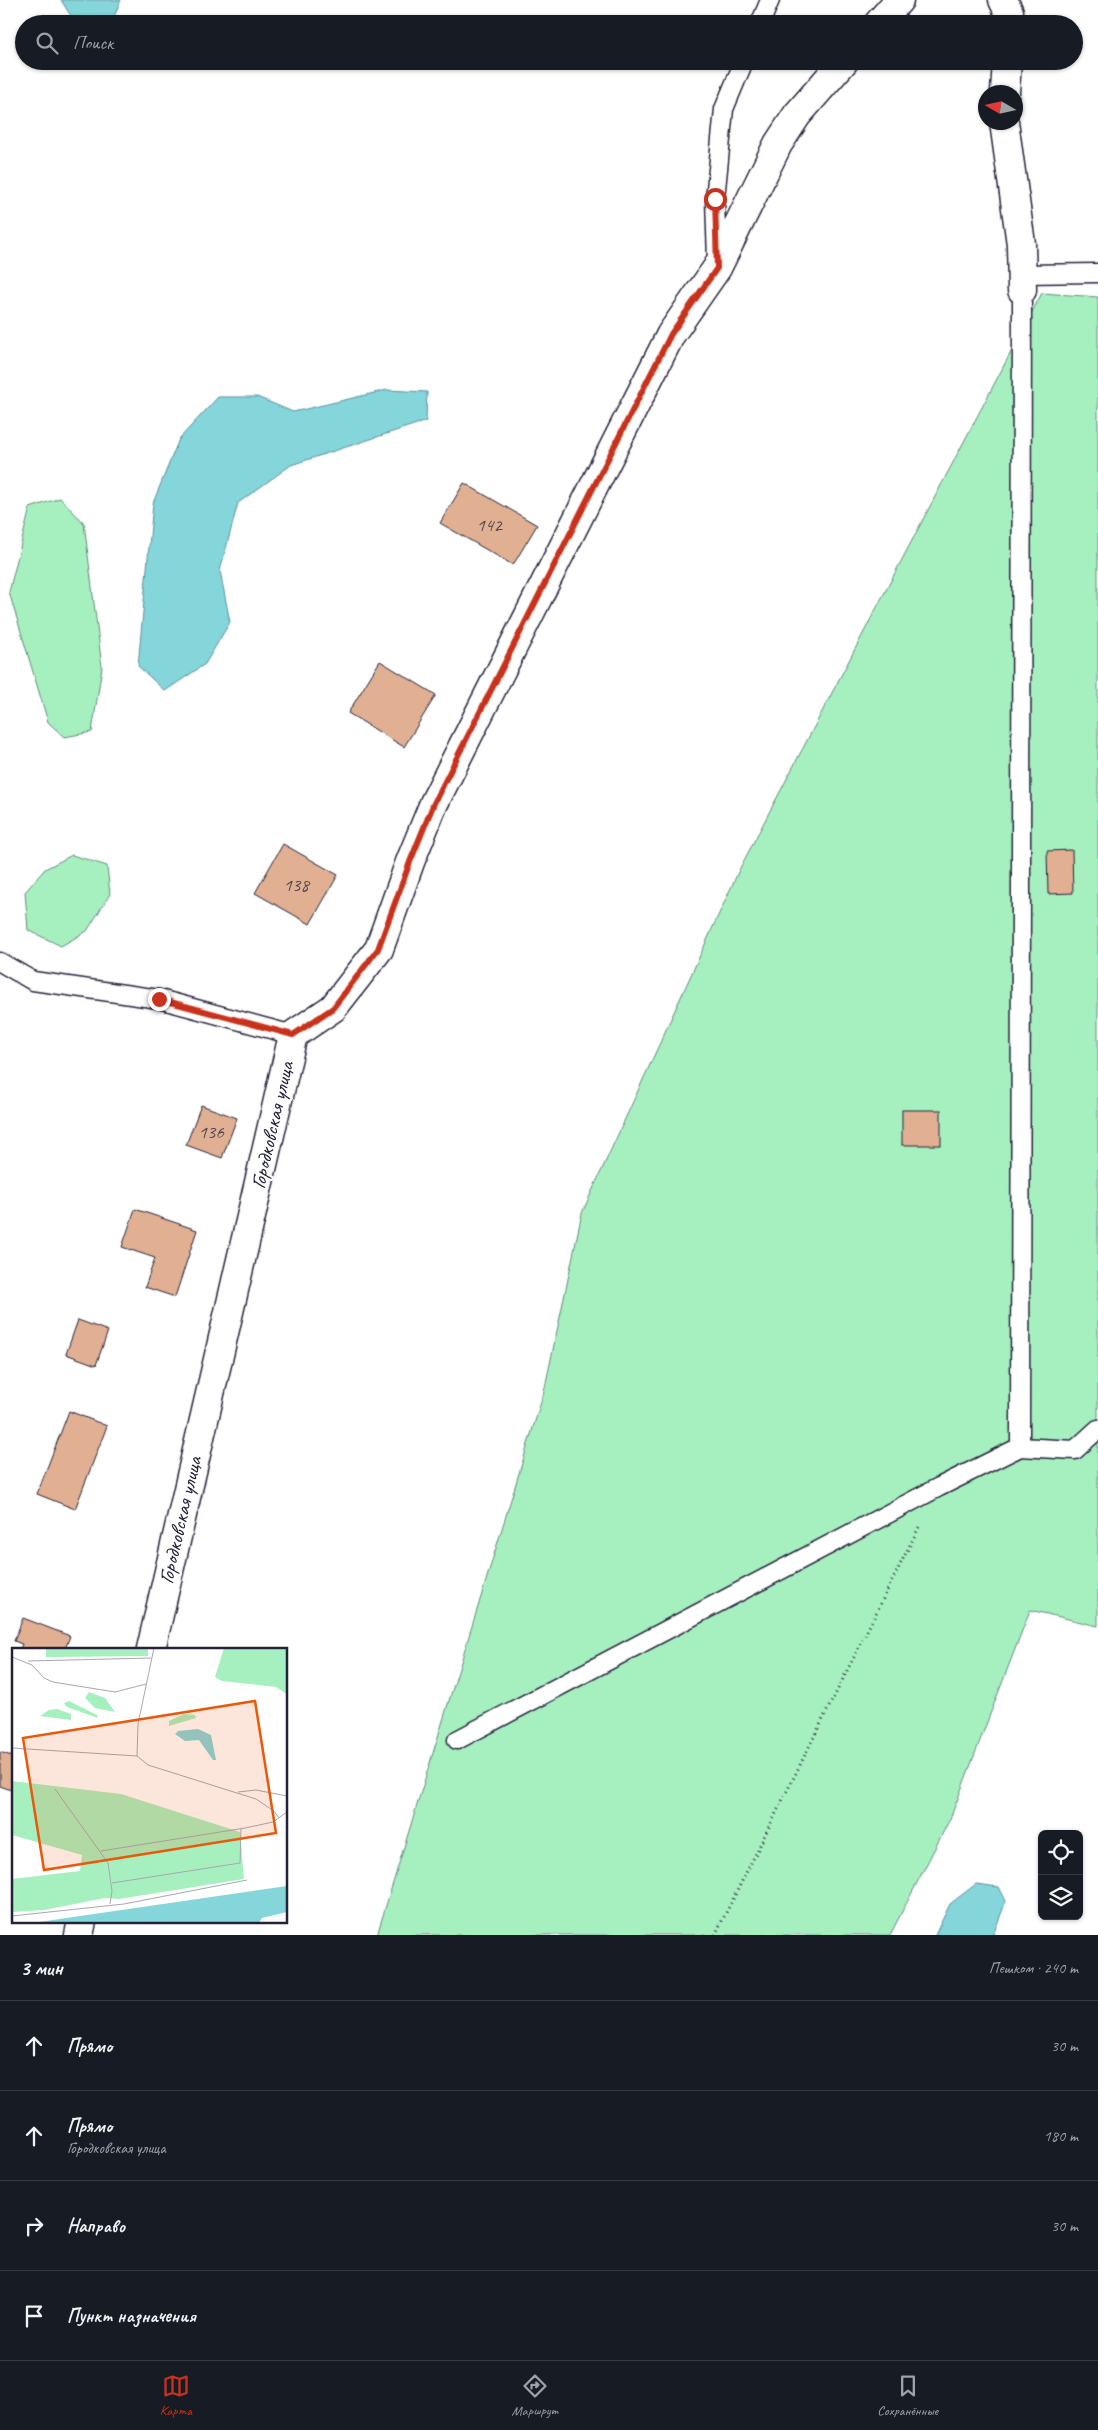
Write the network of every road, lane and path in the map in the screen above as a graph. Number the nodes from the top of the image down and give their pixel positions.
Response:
1 (770, 0) edge
2 (899, 0) edge
3 (1003, 0) edge
4 (764, 15) edge
5 (886, 15) edge
6 (1009, 15) edge
7 (740, 70) edge
8 (836, 70) edge
9 (1006, 70) edge
10 (1005, 85) edge
11 (1005, 130) edge
12 (717, 268) junction
13 (1098, 272) edge
14 (1022, 282) junction
15 (0, 962) edge
16 (293, 1035) junction
17 (1098, 1429) edge
18 (1020, 1447) junction
19 (939, 1487) junction
20 (151, 1648) edge
21 (457, 1740) dead end
22 (82, 1922) edge
23 (79, 1935) edge
24 (715, 1935) edge

1 - 4 lane
2 - 5 street
3 - 6 street
7 - 12 lane
8 - 12 street, Городковская улица
9 - 10 street
11 - 14 street
12 - 16 street, Городковская улица
13 - 14 lane
14 - 18 lane
15 - 16 lane
16 - 20 street, Городковская улица
17 - 18 lane
18 - 19 lane
19 - 21 lane
19 - 24 path
22 - 23 street

